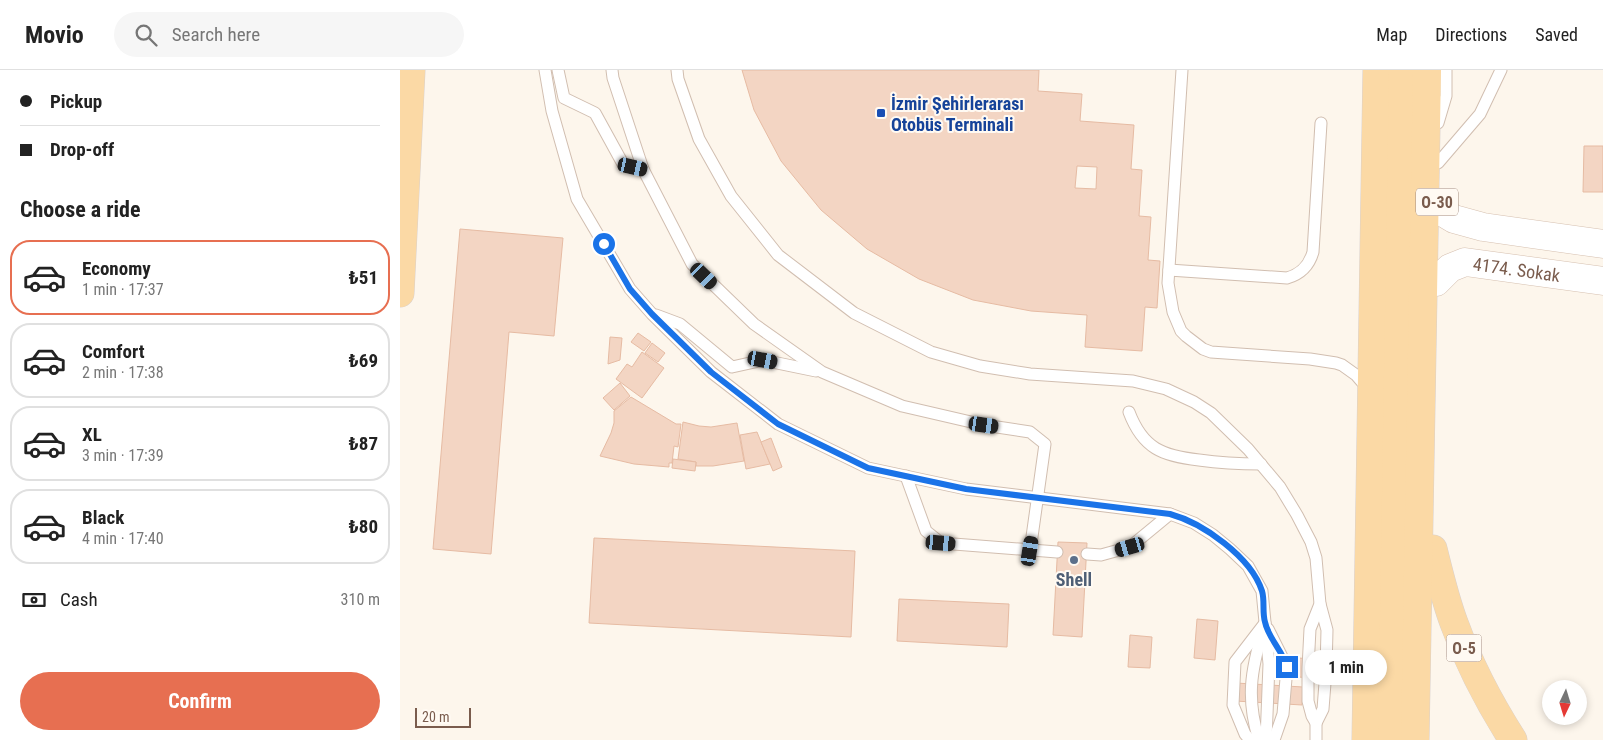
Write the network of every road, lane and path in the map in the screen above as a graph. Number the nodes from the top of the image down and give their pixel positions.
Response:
1 (411, 70) edge
2 (545, 70) edge
3 (558, 70) edge
4 (612, 70) edge
5 (676, 70) edge
6 (1182, 70) edge
7 (1377, 70) edge
8 (1403, 70) edge
9 (1428, 70) edge
10 (1439, 70) edge
11 (1446, 70) edge
12 (1502, 70) edge
13 (1321, 122) dead end
14 (1438, 123) junction
15 (1438, 164) junction
16 (643, 169) junction
17 (1437, 205) junction
18 (1603, 244) edge
19 (1169, 270) junction
20 (1603, 281) edge
21 (1436, 282) junction
22 (400, 293) edge
23 (652, 314) junction
24 (822, 372) junction
25 (1371, 395) junction
26 (1129, 412) dead end
27 (1261, 464) junction
28 (906, 476) junction
29 (1038, 499) junction
30 (1170, 514) junction
31 (1433, 549) junction
32 (1030, 551) junction
33 (1057, 552) dead end
34 (1086, 554) dead end
35 (1320, 604) junction
36 (1265, 623) junction
37 (1316, 723) junction
38 (1250, 740) edge
39 (1259, 740) edge
40 (1266, 740) edge
41 (1274, 740) edge
42 (1316, 740) edge
43 (1366, 740) edge
44 (1392, 740) edge
45 (1415, 740) edge
46 (1429, 740) edge
47 (1513, 740) edge

1 - 22 main road
2 - 23 lane
3 - 16 lane
4 - 16 lane
5 - 27 lane
6 - 19 lane
7 - 25 main road
8 - 44 main road
9 - 45 main road
10 - 14 main road, O-30
11 - 14 lane
12 - 15 lane
13 - 19 lane
14 - 15 main road, O-30
15 - 17 main road, O-30
16 - 24 lane
17 - 18 main road, 4174. Sokak
17 - 21 main road, O-30
19 - 25 lane
20 - 21 main road, 4174. Sokak
21 - 31 main road
23 - 24 lane
23 - 28 lane
24 - 29 lane
25 - 43 main road
26 - 27 lane
27 - 35 lane
28 - 29 lane
28 - 32 lane
29 - 30 lane
29 - 32 lane
30 - 34 lane
30 - 36 lane
31 - 46 main road
31 - 47 main road, O-5
32 - 33 lane
35 - 37 lane
35 - 37 lane
36 - 38 lane
36 - 39 lane
36 - 40 lane
36 - 41 lane
37 - 42 lane

